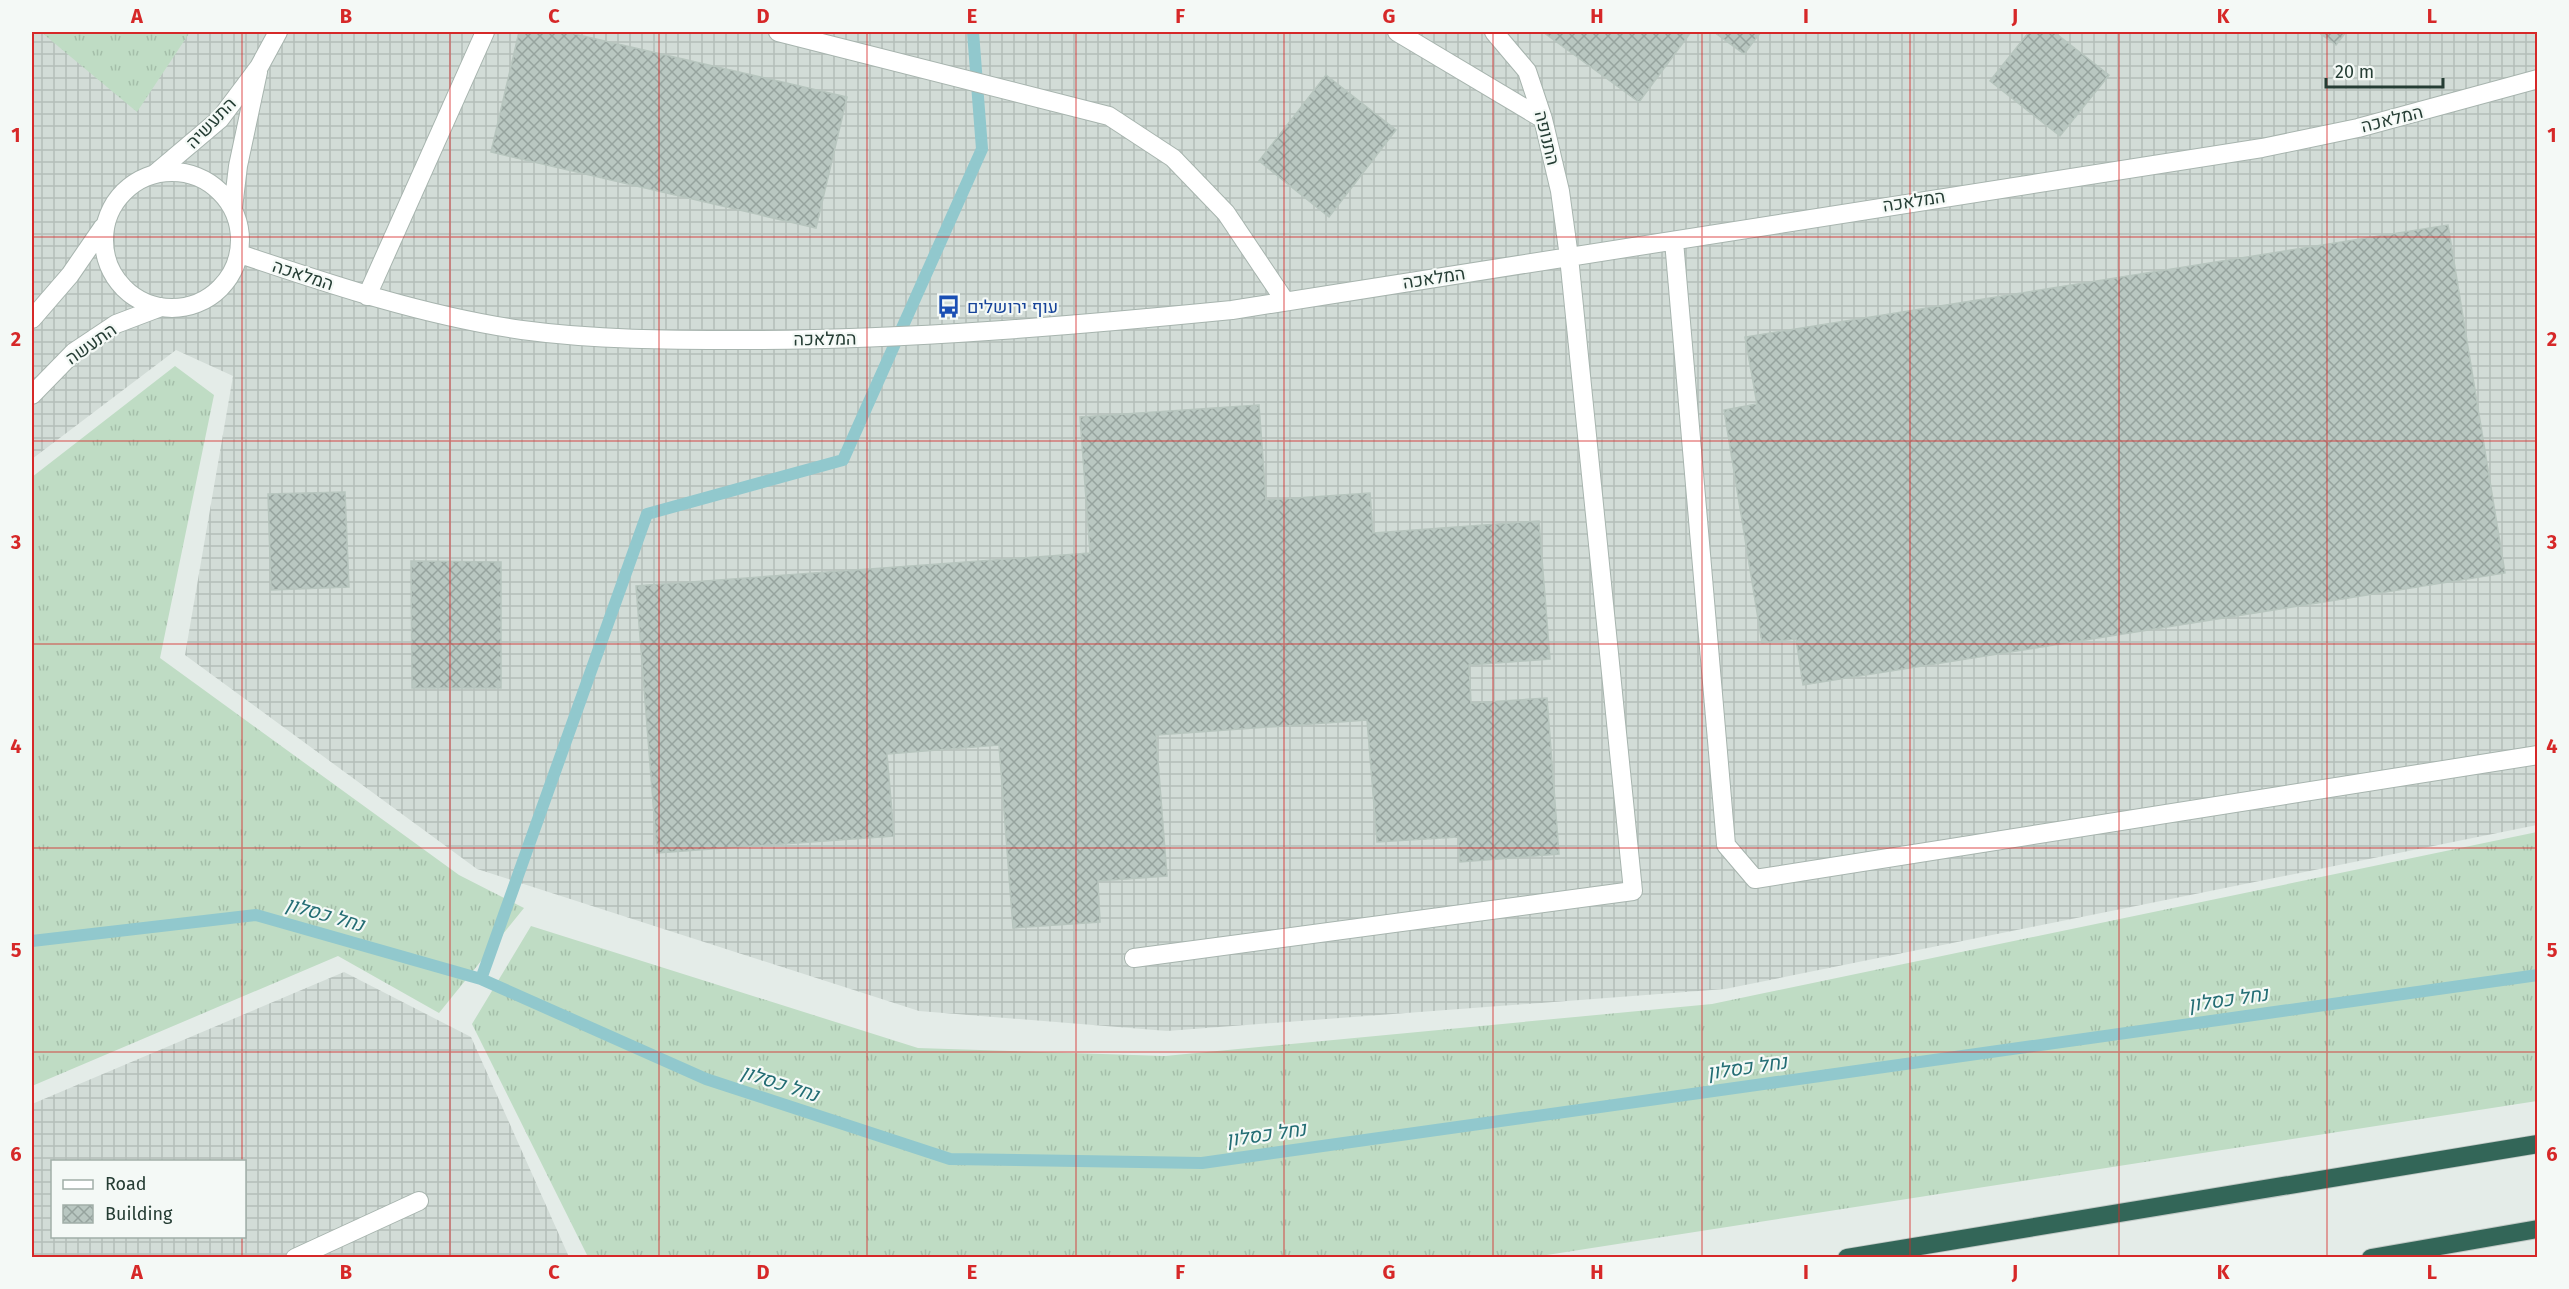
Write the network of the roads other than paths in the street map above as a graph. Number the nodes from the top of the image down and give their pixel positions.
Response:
1 (278, 32) edge
2 (485, 32) edge
3 (778, 32) edge
4 (1397, 32) edge
5 (1494, 32) edge
6 (259, 67) junction
7 (2538, 79) edge
8 (1543, 119) junction
9 (156, 173) junction
10 (233, 208) junction
11 (106, 223) junction
12 (1674, 241) junction
13 (240, 254) junction
14 (1569, 257) junction
15 (367, 296) junction
16 (1285, 301) junction
17 (161, 307) junction
18 (32, 319) edge
19 (32, 395) edge
20 (2538, 755) edge
21 (1134, 958) dead end
22 (2538, 1144) edge
23 (419, 1202) dead end
24 (2538, 1229) edge
25 (2538, 1239) edge
26 (2396, 1253) junction
27 (295, 1257) edge
28 (1847, 1257) edge
29 (2371, 1257) edge

1 - 6 street, התעשיה
2 - 15 street
3 - 16 street
4 - 8 street
5 - 8 street, התנופה
6 - 9 street, התעשיה
6 - 10 street, התעשיה
7 - 12 street, המלאכה
8 - 14 street, התנופה
9 - 10 street
9 - 11 street
10 - 13 street
11 - 17 street
11 - 18 street
12 - 14 street, המלאכה
12 - 20 street
13 - 15 street, המלאכה
13 - 17 street
14 - 16 street, המלאכה
14 - 21 street, התנופה
15 - 16 street, המלאכה
17 - 19 street, התעשה
22 - 28 highway
23 - 27 street
24 - 26 highway
25 - 26 highway
26 - 29 highway

